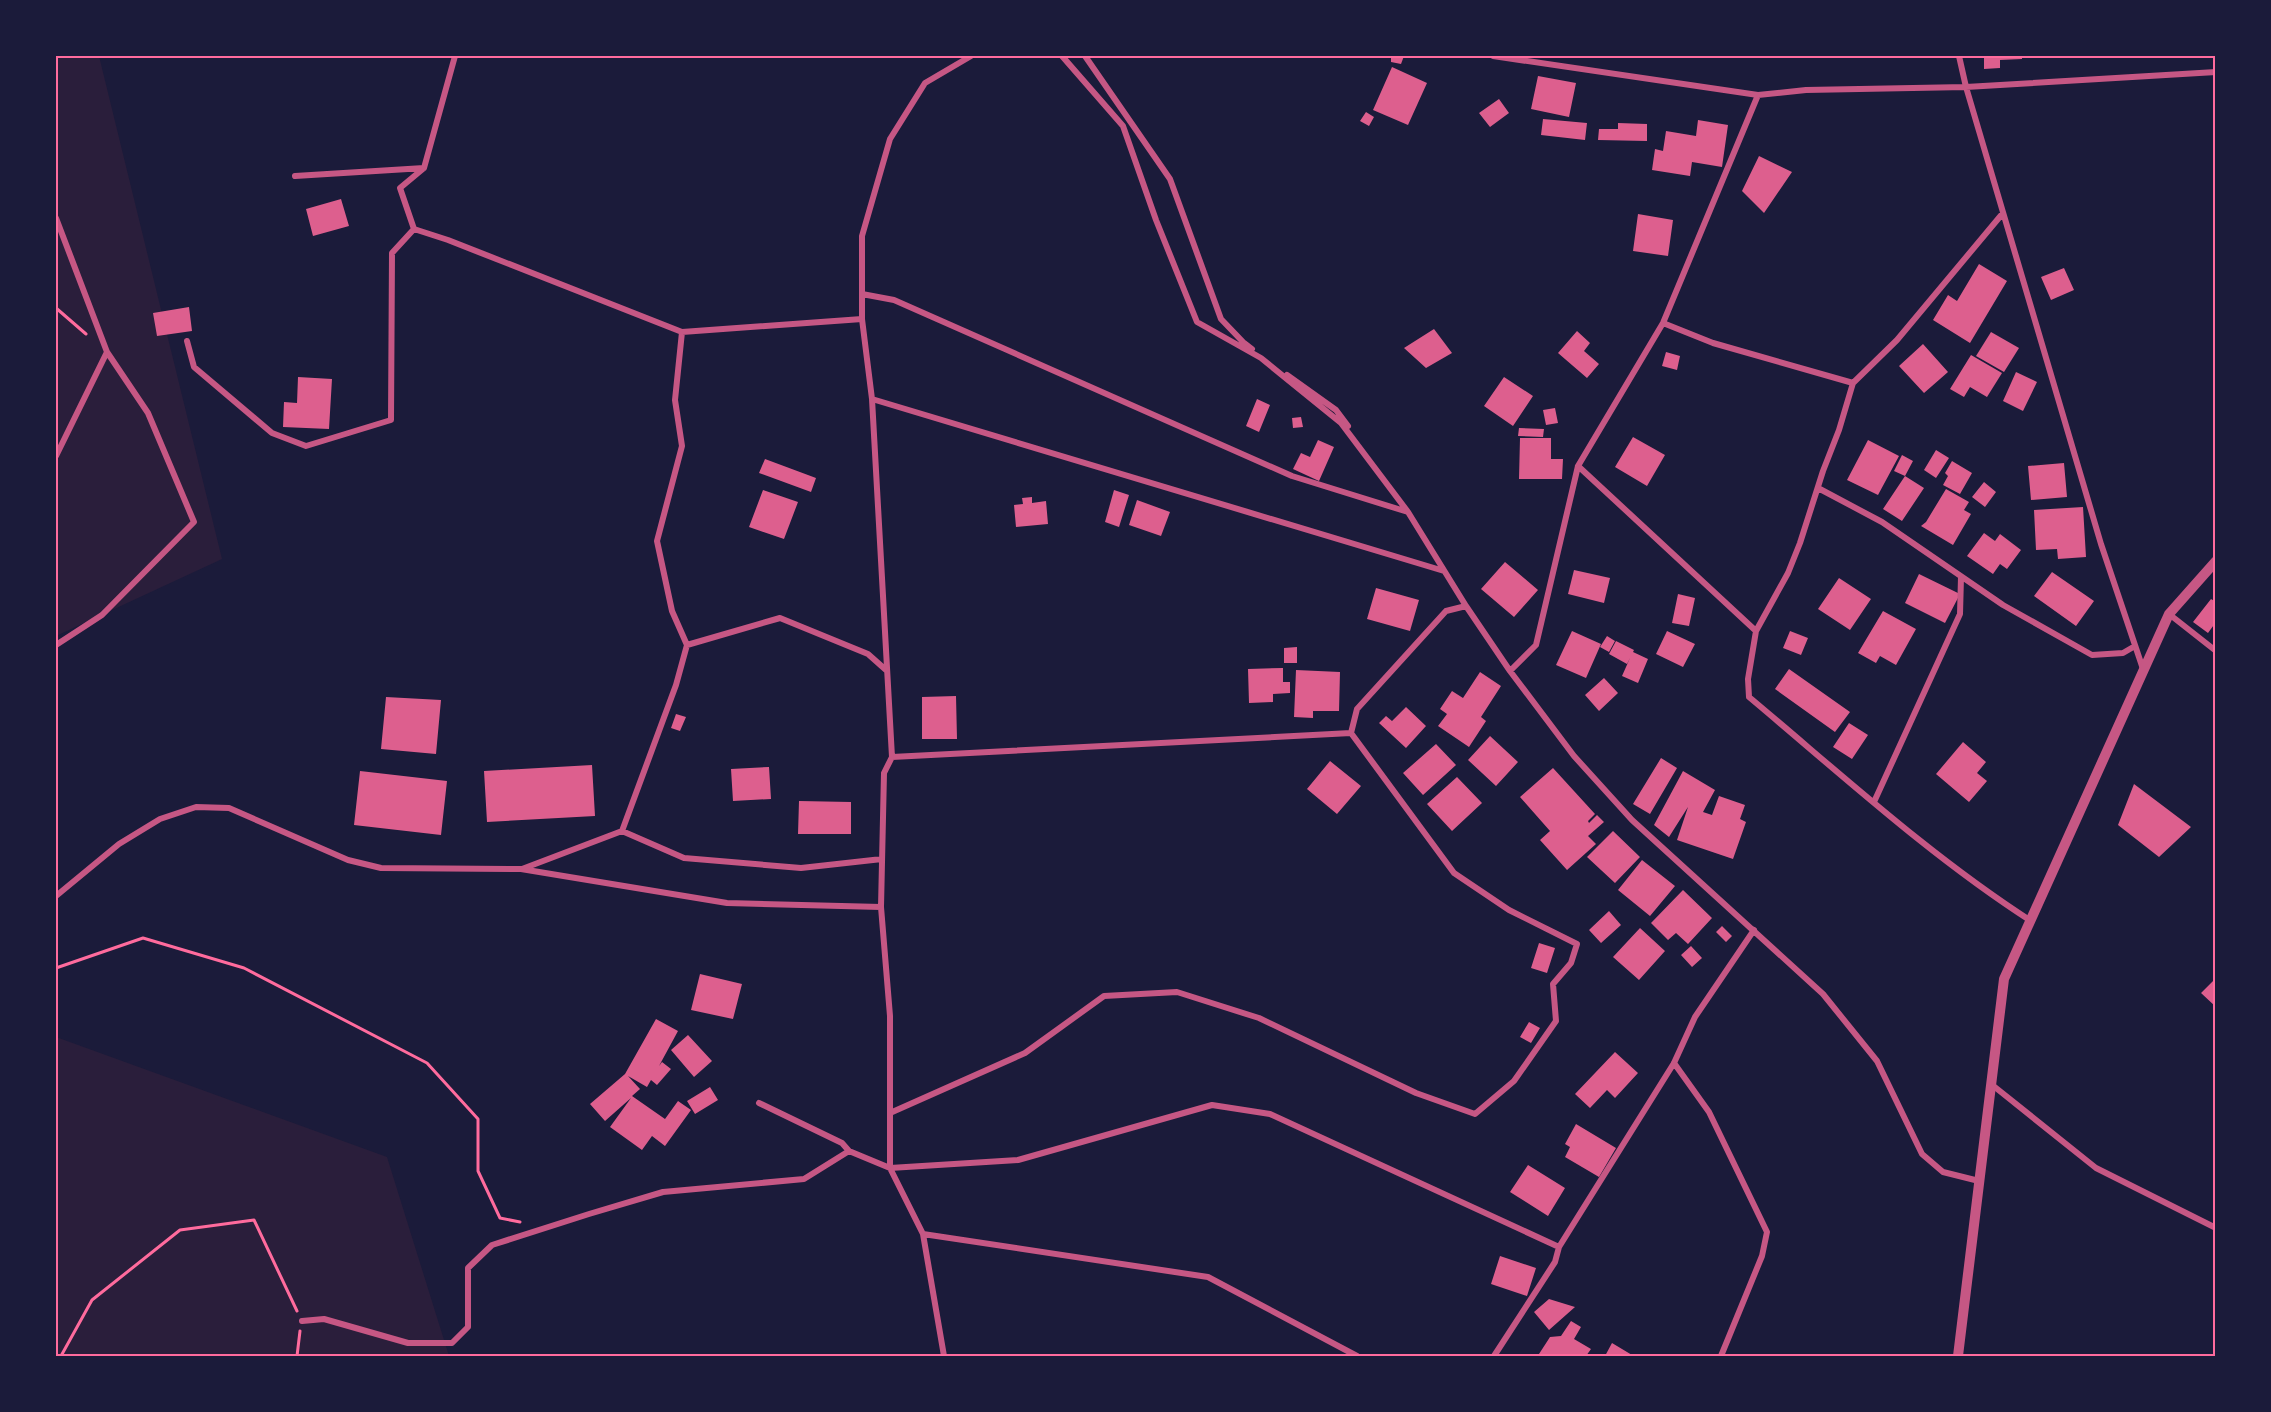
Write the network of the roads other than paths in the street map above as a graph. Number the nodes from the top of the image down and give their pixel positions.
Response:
1 (455, 56) edge
2 (971, 56) edge
3 (1062, 56) edge
4 (1085, 56) edge
5 (1493, 56) edge
6 (1959, 56) edge
7 (2216, 72) edge
8 (1966, 87) junction
9 (1758, 95) junction
10 (424, 168) junction
11 (295, 176) dead end
12 (2003, 213) junction
13 (56, 218) edge
14 (414, 229) junction
15 (862, 294) junction
16 (862, 319) junction
17 (1663, 323) junction
18 (682, 332) junction
19 (187, 341) dead end
20 (107, 352) junction
21 (1853, 383) junction
22 (872, 399) junction
23 (56, 456) edge
24 (1578, 466) junction
25 (1818, 488) junction
26 (1408, 512) junction
27 (2216, 561) edge
28 (1444, 572) junction
29 (1961, 577) junction
30 (1466, 606) junction
31 (2169, 614) junction
32 (1756, 631) junction
33 (56, 645) edge
34 (687, 645) junction
35 (2135, 646) junction
36 (2216, 651) edge
37 (886, 670) junction
38 (2143, 670) junction
39 (1510, 671) junction
40 (1351, 733) junction
41 (892, 757) junction
42 (1874, 802) junction
43 (622, 831) junction
44 (882, 859) junction
45 (521, 869) junction
46 (56, 896) edge
47 (881, 907) junction
48 (2031, 921) junction
49 (1754, 930) junction
50 (1674, 1063) junction
51 (1991, 1084) junction
52 (759, 1103) dead end
53 (890, 1113) junction
54 (849, 1151) junction
55 (890, 1168) junction
56 (1979, 1181) junction
57 (2216, 1228) edge
58 (923, 1234) junction
59 (1559, 1247) junction
60 (302, 1321) road end
61 (944, 1356) edge
62 (1357, 1356) edge
63 (1494, 1356) edge
64 (1721, 1356) edge
65 (1958, 1356) edge

1 - 10 street
2 - 15 street
3 - 26 street
4 - 26 street
5 - 9 street
6 - 8 street
7 - 8 street
8 - 9 street
8 - 12 street
9 - 17 street
10 - 11 street
10 - 14 street
12 - 21 street
12 - 35 street
13 - 20 street
14 - 18 street
14 - 19 street
15 - 16 street
15 - 26 street
16 - 18 street
16 - 22 street
17 - 21 street
17 - 24 street
18 - 34 street
20 - 23 street
20 - 33 street
21 - 25 street
22 - 28 street
22 - 37 street
24 - 32 street
24 - 39 street
25 - 29 street
25 - 32 street
26 - 28 street
27 - 31 street
28 - 30 street
29 - 35 street
29 - 42 street
30 - 39 street
30 - 40 street
31 - 36 street
31 - 38 street
32 - 42 street
34 - 37 street
34 - 43 street
35 - 38 street
37 - 41 street
38 - 48 street
39 - 49 street
40 - 41 street
40 - 53 street
41 - 44 street
42 - 48 street
43 - 44 street
43 - 45 street
44 - 47 street
45 - 46 street
45 - 47 street
47 - 53 street
48 - 51 street
49 - 50 street
49 - 56 street
50 - 59 street
50 - 64 street
51 - 56 street
51 - 57 street
52 - 54 street
53 - 55 street
54 - 55 street
54 - 60 street
55 - 58 street
55 - 59 street
56 - 65 street
58 - 61 street
58 - 62 street
59 - 63 street

